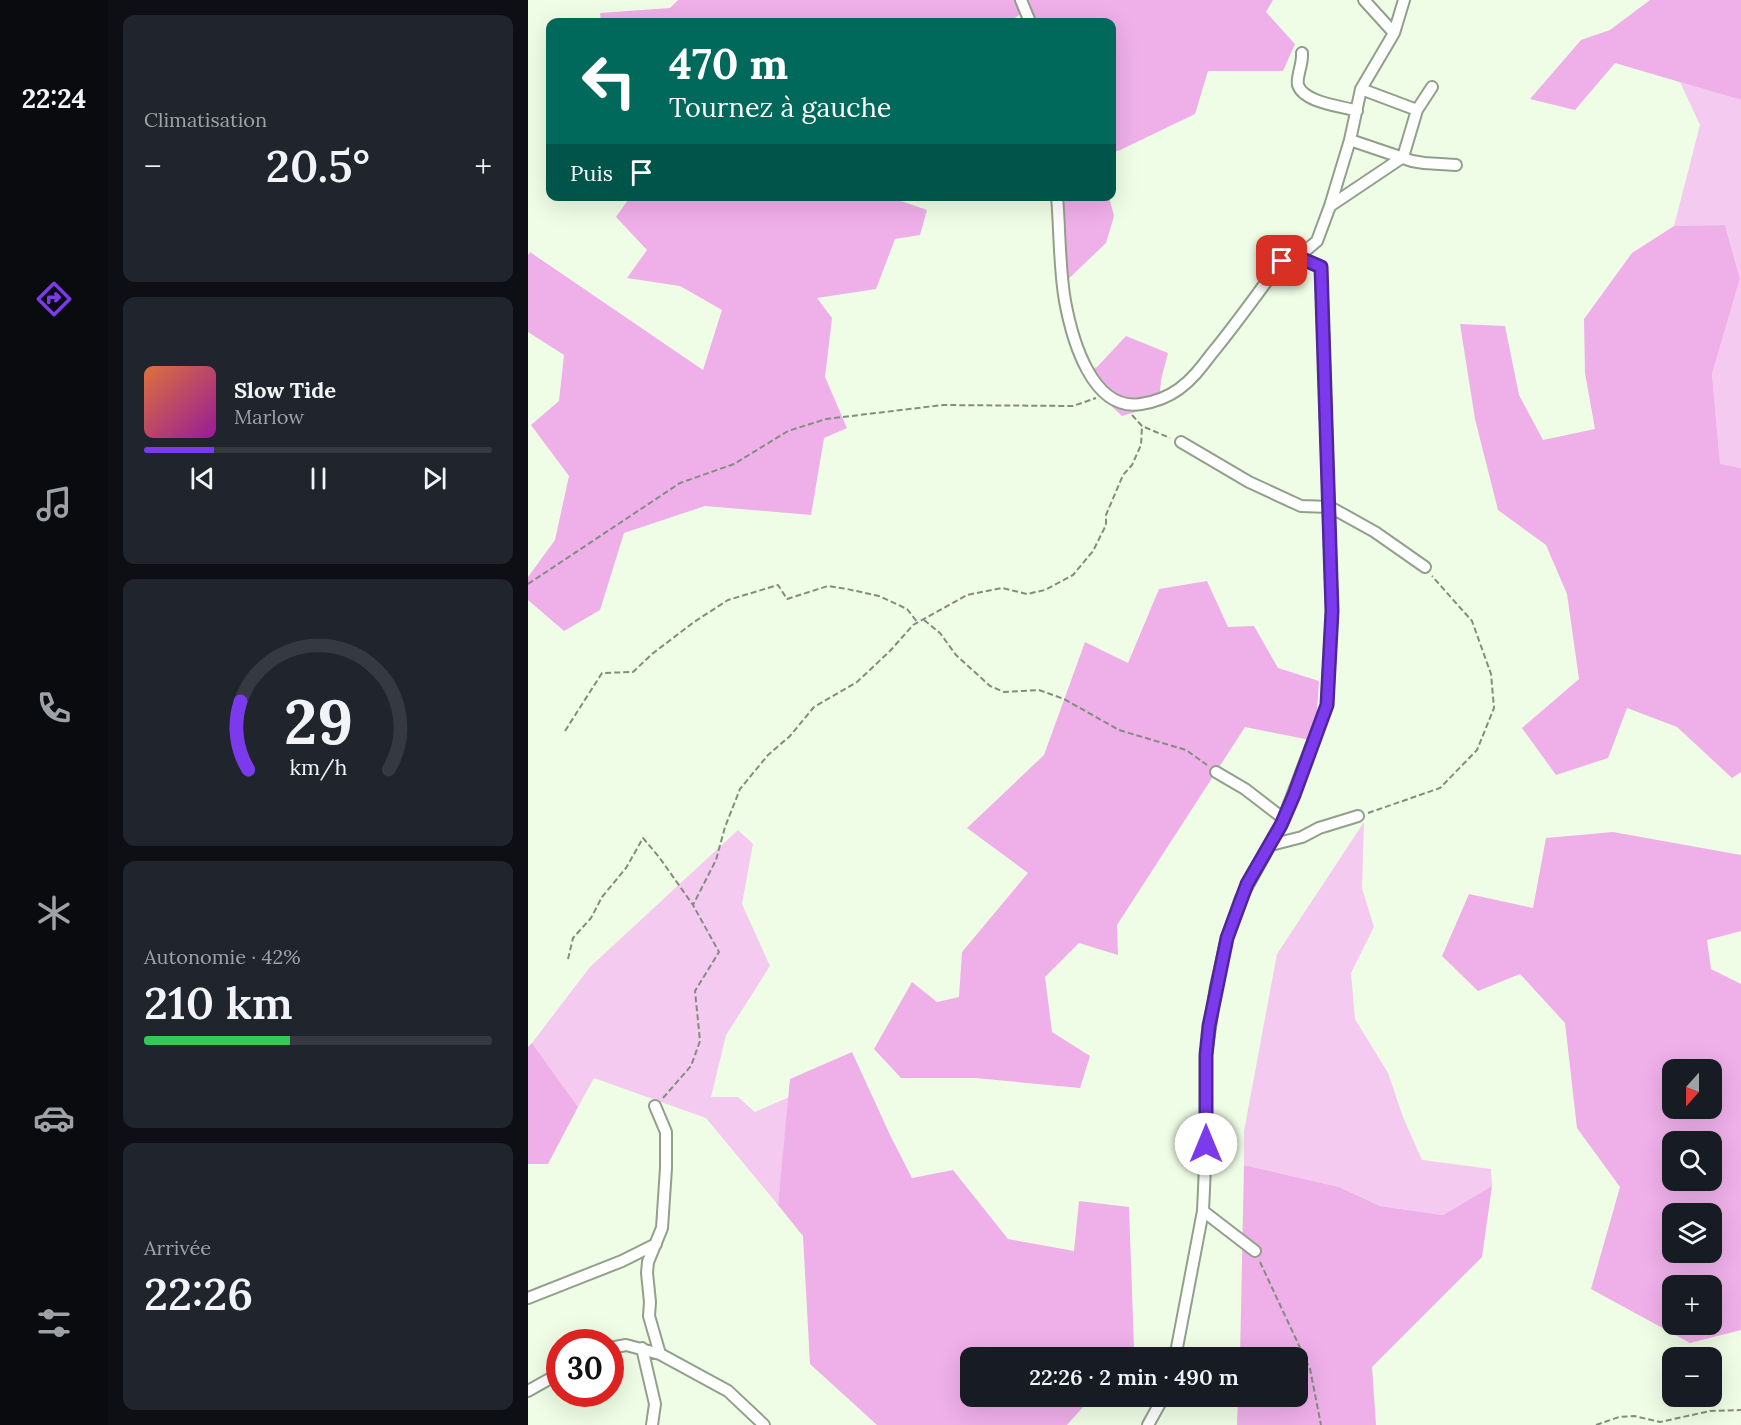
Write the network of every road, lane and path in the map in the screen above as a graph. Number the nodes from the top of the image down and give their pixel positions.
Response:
1 (1021, 0) edge
2 (1364, 0) edge
3 (1404, 0) edge
4 (1028, 18) edge
5 (1394, 33) junction
6 (1302, 53) dead end
7 (1432, 87) dead end
8 (1361, 89) junction
9 (1417, 110) junction
10 (1357, 111) junction
11 (1350, 140) junction
12 (1403, 157) junction
13 (1456, 165) dead end
14 (1057, 201) edge
15 (1330, 206) junction
16 (1298, 257) junction
17 (1105, 394) junction
18 (1120, 404) junction
19 (1142, 426) junction
20 (1181, 442) joint
21 (1330, 507) junction
22 (1425, 567) joint
23 (528, 584) edge
24 (924, 620) junction
25 (918, 623) junction
26 (565, 731) dead end
27 (1216, 772) joint
28 (1358, 816) joint
29 (1284, 819) junction
30 (1270, 845) junction
31 (693, 905) junction
32 (568, 959) dead end
33 (655, 1106) joint
34 (1203, 1211) junction
35 (656, 1244) junction
36 (1256, 1251) joint
37 (528, 1298) edge
38 (624, 1345) edge
39 (1177, 1347) edge
40 (642, 1348) junction
41 (660, 1354) junction
42 (546, 1381) edge
43 (528, 1391) edge
44 (1158, 1407) edge
45 (1741, 1410) edge
46 (652, 1425) edge
47 (764, 1425) edge
48 (1148, 1425) edge
49 (1321, 1425) edge
50 (1596, 1425) edge

1 - 4 street
2 - 5 street
3 - 5 street
5 - 8 street
6 - 10 street
7 - 9 street
8 - 9 street
8 - 10 street
9 - 12 street
10 - 11 street
11 - 12 street
11 - 15 street
12 - 13 street
12 - 15 street
14 - 17 street
15 - 16 street
16 - 18 street
16 - 21 street
17 - 18 street
17 - 23 path
18 - 19 path
19 - 20 path
19 - 24 path
20 - 21 street
21 - 22 street
21 - 29 street
22 - 28 path
24 - 25 path
24 - 27 path
25 - 26 path
25 - 31 path
27 - 29 street
28 - 30 street
29 - 30 street
30 - 34 street
31 - 32 path
31 - 33 path
33 - 35 street
34 - 36 street
34 - 39 street
35 - 37 street
35 - 41 street
36 - 49 path
38 - 40 street
40 - 41 street
40 - 46 street
41 - 47 street
42 - 43 street
44 - 48 street
45 - 50 path

